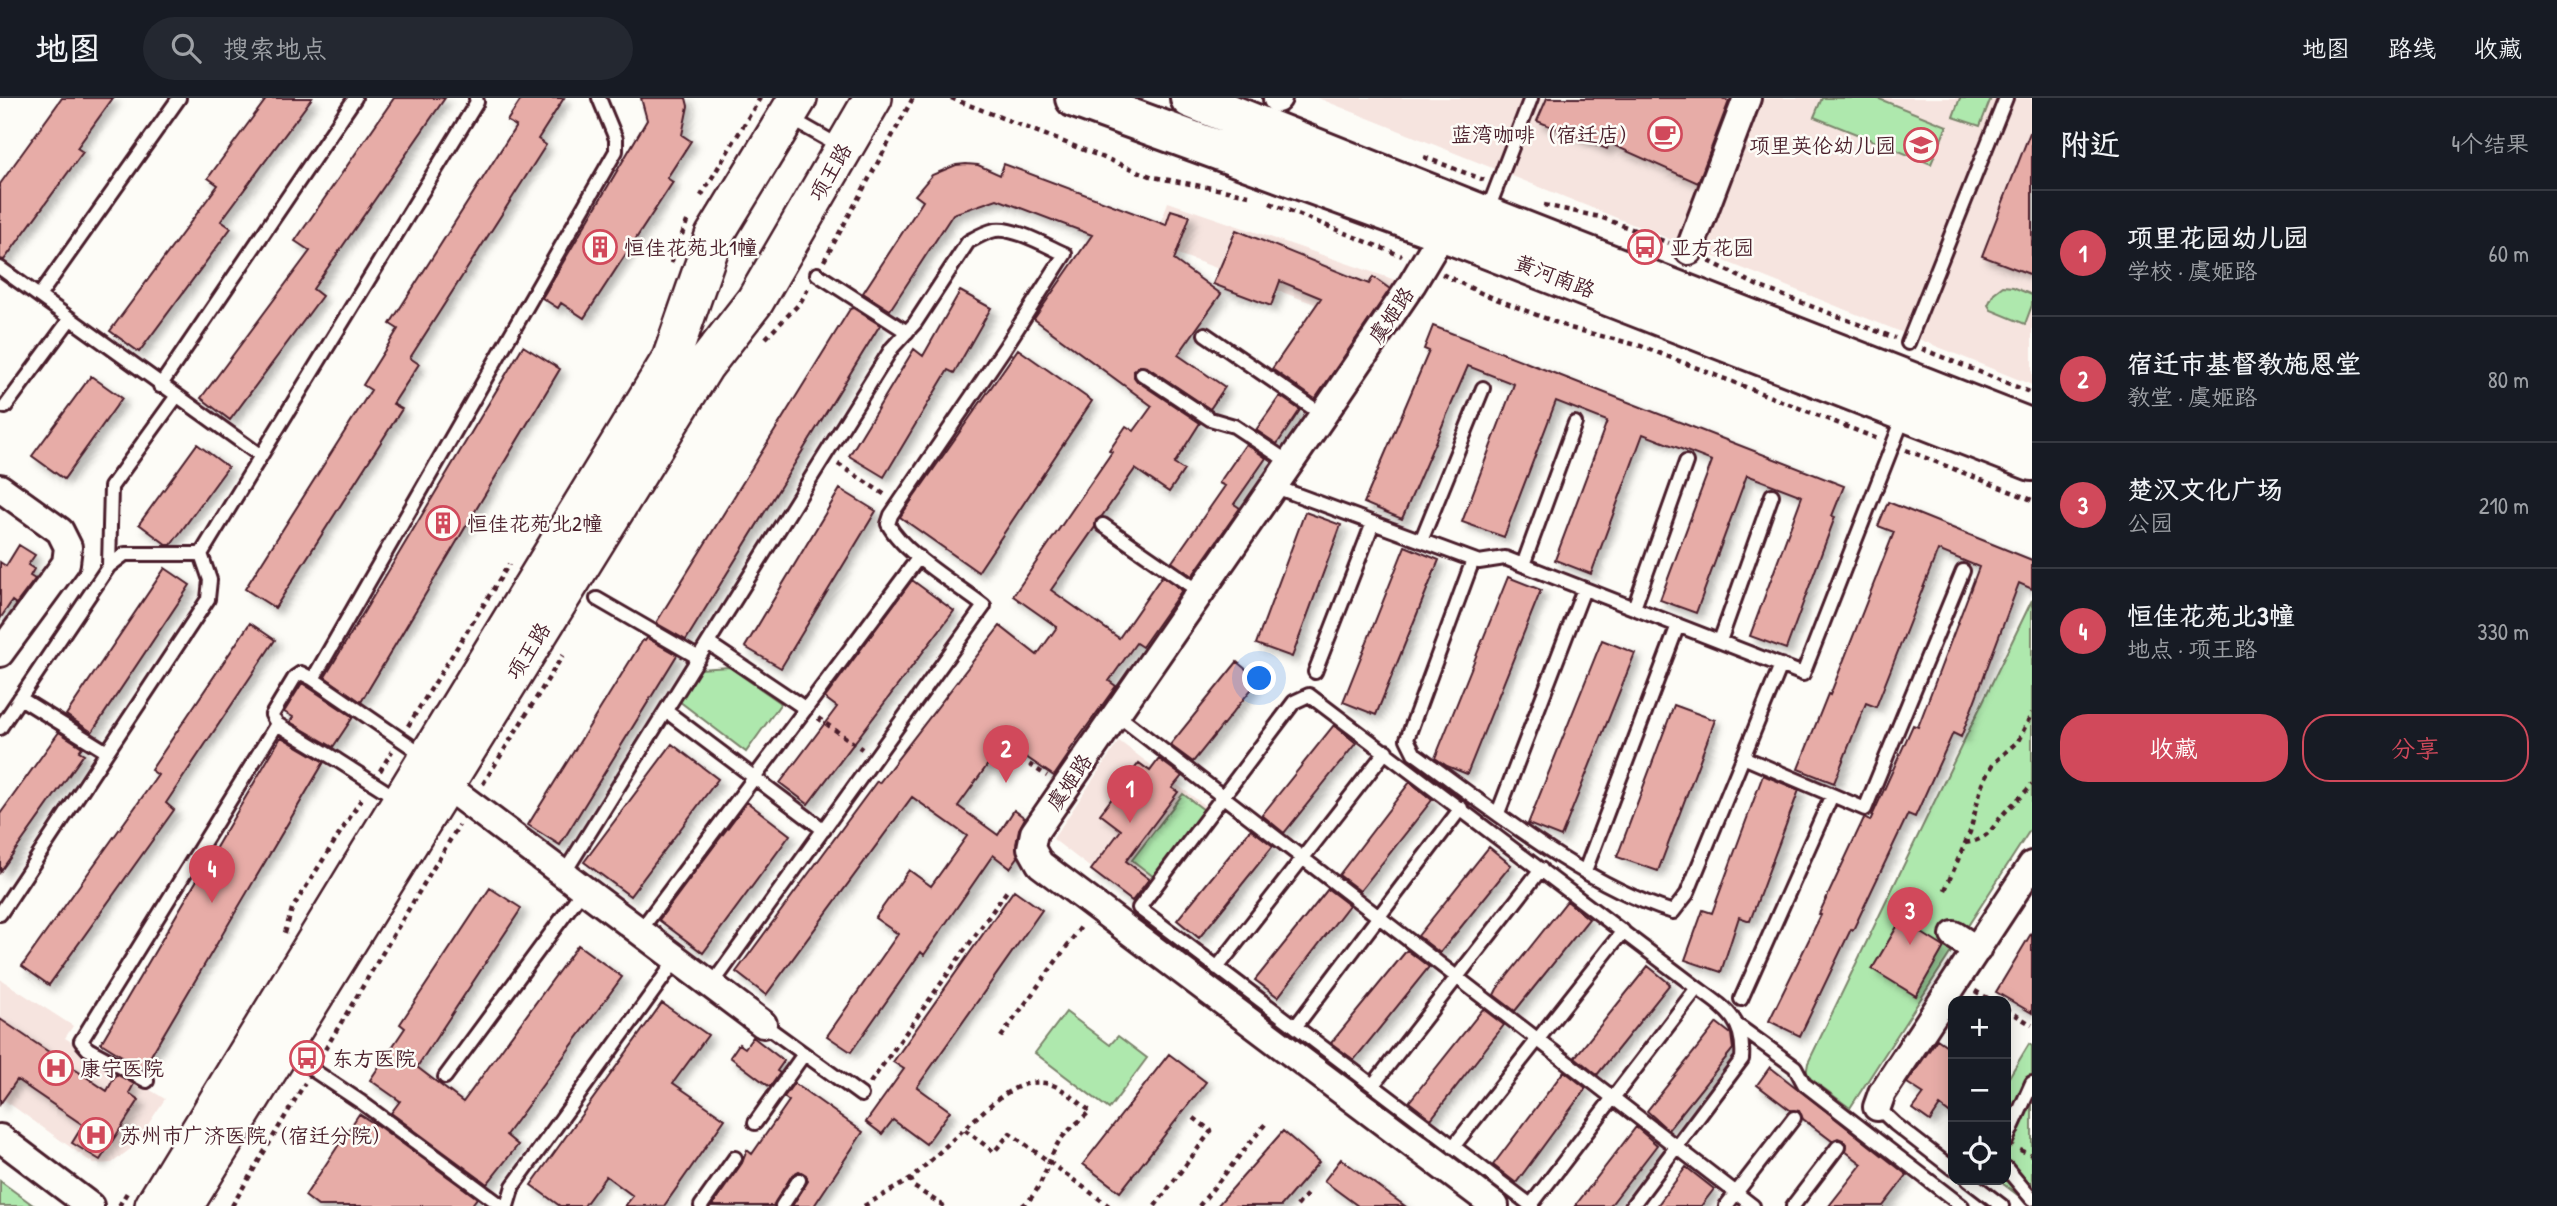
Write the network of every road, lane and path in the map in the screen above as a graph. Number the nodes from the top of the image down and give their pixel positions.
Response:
1 (178, 98) edge
2 (355, 98) edge
3 (476, 98) edge
4 (599, 98) edge
5 (873, 98) edge
6 (913, 98) edge
7 (951, 98) edge
8 (1075, 98) edge
9 (1190, 98) edge
10 (1531, 98) edge
11 (1747, 98) edge
12 (2006, 98) edge
13 (781, 104) edge
14 (844, 148) junction
15 (1416, 154) dead end
16 (1250, 195) dead end
17 (1262, 200) dead end
18 (698, 202) dead end
19 (691, 213) dead end
20 (1477, 223) junction
21 (1689, 251) junction
22 (1423, 265) junction
23 (0, 268) edge
24 (669, 272) dead end
25 (817, 274) junction
26 (39, 296) junction
27 (70, 319) junction
28 (907, 332) junction
29 (1205, 334) dead end
30 (1908, 343) junction
31 (761, 344) dead end
32 (1142, 374) dead end
33 (160, 386) junction
34 (1483, 388) dead end
35 (2032, 393) edge
36 (176, 397) junction
37 (5, 407) dead end
38 (1323, 415) junction
39 (1575, 423) dead end
40 (1899, 428) junction
41 (2032, 429) edge
42 (261, 456) junction
43 (825, 456) junction
44 (2032, 461) edge
45 (1686, 462) dead end
46 (1290, 463) junction
47 (1273, 486) junction
48 (0, 488) edge
49 (1772, 495) dead end
50 (2032, 500) edge
51 (899, 504) junction
52 (1373, 523) junction
53 (1104, 525) dead end
54 (1421, 541) junction
55 (516, 553) dead end
56 (201, 554) junction
57 (919, 557) junction
58 (1473, 560) junction
59 (1523, 565) junction
60 (109, 566) junction
61 (1963, 571) dead end
62 (1584, 589) junction
63 (1200, 592) junction
64 (597, 598) dead end
65 (1634, 608) junction
66 (1678, 625) junction
67 (1720, 641) junction
68 (708, 643) junction
69 (569, 644) dead end
70 (0, 653) edge
71 (699, 658) junction
72 (1780, 665) junction
73 (1315, 672) dead end
74 (313, 678) junction
75 (20, 698) junction
76 (806, 709) junction
77 (666, 711) junction
78 (1116, 714) junction
79 (2032, 714) edge
80 (276, 724) junction
81 (0, 728) edge
82 (1386, 751) junction
83 (107, 752) junction
84 (1743, 757) junction
85 (876, 758) junction
86 (1021, 759) dead end
87 (439, 771) junction
88 (754, 778) junction
89 (2032, 784) edge
90 (1065, 789) junction
91 (1832, 795) junction
92 (1222, 796) junction
93 (405, 804) junction
94 (1461, 808) junction
95 (1497, 813) junction
96 (824, 830) junction
97 (1964, 843) junction
98 (1302, 858) junction
99 (2032, 865) edge
100 (1541, 869) junction
101 (1585, 871) junction
102 (573, 882) junction
103 (1009, 888) dead end
104 (1945, 890) dead end
105 (1097, 905) junction
106 (0, 914) edge
107 (1378, 916) junction
108 (639, 932) junction
109 (1623, 932) junction
110 (1954, 935) dead end
111 (284, 938) dead end
112 (1977, 950) junction
113 (676, 960) junction
114 (1217, 968) junction
115 (1456, 977) junction
116 (711, 986) junction
117 (1697, 988) junction
118 (1741, 999) dead end
119 (2011, 1012) edge
120 (763, 1024) joint
121 (1737, 1025) junction
122 (2032, 1025) edge
123 (1296, 1026) junction
124 (1001, 1037) dead end
125 (1537, 1039) junction
126 (804, 1054) junction
127 (313, 1070) junction
128 (445, 1077) dead end
129 (147, 1082) dead end
130 (2032, 1083) edge
131 (1373, 1085) junction
132 (861, 1095) joint
133 (1613, 1098) junction
134 (1877, 1107) joint
135 (1190, 1115) dead end
136 (1794, 1118) dead end
137 (755, 1123) dead end
138 (1266, 1123) dead end
139 (964, 1129) junction
140 (2011, 1130) edge
141 (0, 1138) edge
142 (1453, 1147) junction
143 (1676, 1147) junction
144 (1838, 1147) dead end
145 (735, 1158) dead end
146 (1050, 1163) junction
147 (1948, 1165) edge
148 (2011, 1174) edge
149 (911, 1179) junction
150 (799, 1180) dead end
151 (1975, 1185) edge
152 (1309, 1192) dead end
153 (1736, 1193) junction
154 (143, 1194) edge
155 (2032, 1199) edge
156 (1944, 1201) edge
157 (90, 1206) edge
158 (119, 1206) edge
159 (184, 1206) edge
160 (232, 1206) edge
161 (505, 1206) edge
162 (701, 1206) edge
163 (782, 1206) edge
164 (864, 1206) edge
165 (944, 1206) edge
166 (1022, 1206) edge
167 (1109, 1206) edge
168 (1156, 1206) edge
169 (1199, 1206) edge
170 (1297, 1206) edge
171 (1495, 1206) edge
172 (1532, 1206) edge
173 (1632, 1206) edge
174 (1726, 1206) edge
175 (1753, 1206) edge
176 (1793, 1206) edge
177 (1962, 1206) edge
178 (2002, 1206) edge

1 - 26 lane
2 - 33 lane
3 - 42 lane
4 - 74 lane
5 - 14 main road, 项王路
6 - 25 path
7 - 16 path
8 - 20 main road, 黄河南路
9 - 20 main road, 黄河南路
10 - 20 lane
11 - 21 street
12 - 30 lane
13 - 14 lane
13 - 18 path
13 - 87 main road, 项王路
14 - 87 main road, 项王路
15 - 20 path
17 - 22 path
19 - 24 path
20 - 21 path
20 - 22 street, 虞姬路
20 - 40 main road, 黄河南路
20 - 41 main road, 黄河南路
21 - 30 path
22 - 38 street, 虞姬路
22 - 40 path
23 - 26 lane
25 - 28 lane
25 - 31 path
26 - 27 lane
27 - 33 lane
27 - 37 lane
28 - 43 lane
28 - 51 lane
29 - 38 lane
30 - 35 path
32 - 46 lane
33 - 36 lane
34 - 54 lane
36 - 42 lane
36 - 60 lane
38 - 46 street, 虞姬路
39 - 59 lane
40 - 44 main road, 黄河南路
40 - 50 path
40 - 72 lane
42 - 56 lane
43 - 51 path
43 - 68 lane
45 - 65 lane
46 - 47 street, 虞姬路
47 - 52 lane
47 - 63 street, 虞姬路
48 - 70 street
49 - 67 lane
51 - 57 lane
52 - 54 lane
52 - 73 lane
53 - 63 lane
54 - 58 lane
55 - 87 path
56 - 60 lane
56 - 83 lane
57 - 76 lane
57 - 85 lane
58 - 59 lane
58 - 95 lane
59 - 62 lane
60 - 75 lane
61 - 91 lane
62 - 65 lane
62 - 95 lane
63 - 78 street, 虞姬路
64 - 71 lane
65 - 66 lane
66 - 67 lane
66 - 101 lane
67 - 72 lane
68 - 71 lane
68 - 76 lane
69 - 87 path
71 - 77 lane
72 - 84 lane
74 - 80 lane
74 - 87 lane
75 - 81 lane
75 - 83 lane
76 - 85 path
76 - 88 lane
77 - 88 lane
77 - 102 lane
78 - 90 street, 虞姬路
78 - 92 lane
79 - 97 path
80 - 93 lane
80 - 129 lane
82 - 92 lane
82 - 94 lane
82 - 98 lane
83 - 106 lane
84 - 91 lane
84 - 101 lane
85 - 96 lane
86 - 90 path
87 - 93 main road, 项王路
87 - 93 path
87 - 102 street
87 - 127 path
88 - 96 lane
88 - 108 lane
89 - 97 path
90 - 105 street, 虞姬路
91 - 118 lane
92 - 98 lane
92 - 114 lane
93 - 111 path
93 - 154 main road, 项王路
93 - 159 main road, 项王路
94 - 100 lane
94 - 107 lane
95 - 101 lane
96 - 116 lane
97 - 104 path
98 - 107 lane
98 - 114 lane
99 - 112 street
100 - 109 lane
100 - 115 lane
102 - 108 street
102 - 128 lane
103 - 132 path
105 - 124 path
105 - 171 street, 虞姬路
107 - 115 lane
107 - 123 lane
108 - 113 street
109 - 117 lane
109 - 125 lane
110 - 112 street
112 - 134 street
113 - 116 street
113 - 161 lane
114 - 123 lane
115 - 125 lane
115 - 131 lane
116 - 120 street
117 - 121 lane
117 - 133 lane
119 - 122 path
120 - 126 lane
121 - 143 lane
121 - 156 lane
123 - 131 lane
125 - 133 lane
125 - 142 lane
126 - 132 lane
126 - 137 lane
127 - 160 path
127 - 161 lane
130 - 140 lane
131 - 142 lane
133 - 143 lane
133 - 172 lane
134 - 147 lane
135 - 168 path
136 - 153 lane
138 - 169 path
139 - 146 path
139 - 146 path
139 - 149 path
141 - 157 street
142 - 172 lane
143 - 153 lane
143 - 173 lane
144 - 176 lane
145 - 162 lane
146 - 166 path
146 - 167 path
148 - 155 lane
149 - 164 path
149 - 165 path
150 - 163 lane
151 - 178 lane
152 - 170 path
153 - 174 lane
153 - 175 lane
154 - 158 path
156 - 177 lane

